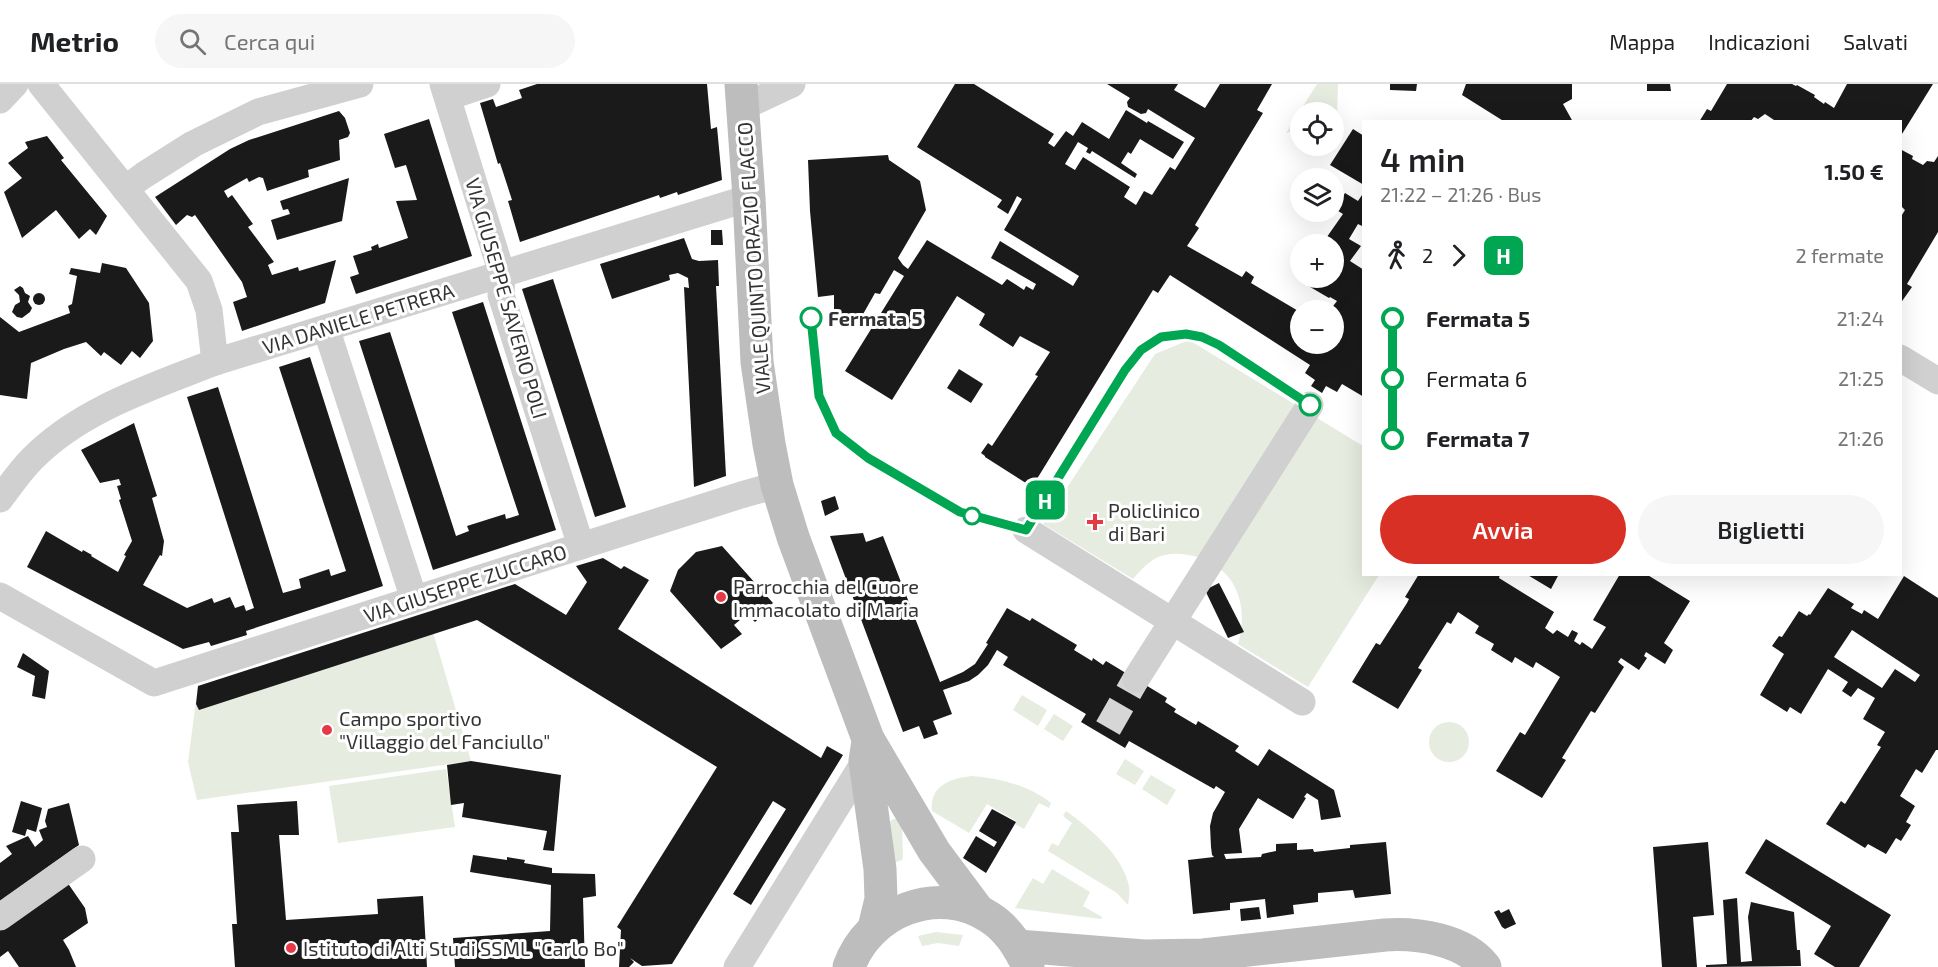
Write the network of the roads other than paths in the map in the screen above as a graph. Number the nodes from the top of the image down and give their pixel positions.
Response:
1 (15, 84) edge
2 (41, 84) edge
3 (360, 84) edge
4 (487, 84) edge
5 (792, 84) edge
6 (446, 91) edge
7 (742, 96) edge
8 (0, 100) edge
9 (125, 189) junction
10 (749, 198) junction
11 (502, 274) junction
12 (326, 328) junction
13 (1902, 359) edge
14 (215, 362) junction
15 (1938, 381) edge
16 (1310, 405) dead end
17 (777, 485) junction
18 (0, 499) edge
19 (1026, 530) dead end
20 (581, 546) junction
21 (0, 596) edge
22 (414, 599) junction
23 (1172, 621) junction
24 (1136, 679) tunnel mouth
25 (1302, 702) dead end
26 (867, 750) junction
27 (82, 859) dead end
28 (978, 910) junction
29 (0, 917) edge
30 (874, 928) junction
31 (1024, 956) edge
32 (845, 964) edge
33 (737, 967) edge
34 (1485, 967) edge

1 - 8 street
2 - 9 street
3 - 9 street
4 - 6 street
5 - 7 street
6 - 11 street, VIA GIUSEPPE SAVERIO POLI
7 - 10 street, VIALE QUINTO ORAZIO FLACCO
9 - 14 street
10 - 11 street, VIA DANIELE PETRERA
10 - 17 street, VIALE QUINTO ORAZIO FLACCO
11 - 12 street, VIA DANIELE PETRERA
11 - 20 street, VIA GIUSEPPE SAVERIO POLI
12 - 14 street, VIA DANIELE PETRERA
12 - 22 street
13 - 15 street
14 - 18 street, VIA DANIELE PETRERA
16 - 23 street
17 - 20 street, VIA GIUSEPPE ZUCCARO
17 - 26 street, VIALE QUINTO ORAZIO FLACCO
19 - 23 street
20 - 22 street, VIA GIUSEPPE ZUCCARO
21 - 22 street, VIA GIUSEPPE ZUCCARO
23 - 24 street
23 - 25 street
26 - 28 street
26 - 30 street
26 - 33 street
27 - 29 street
28 - 30 street
28 - 31 street
30 - 32 street
31 - 34 street

